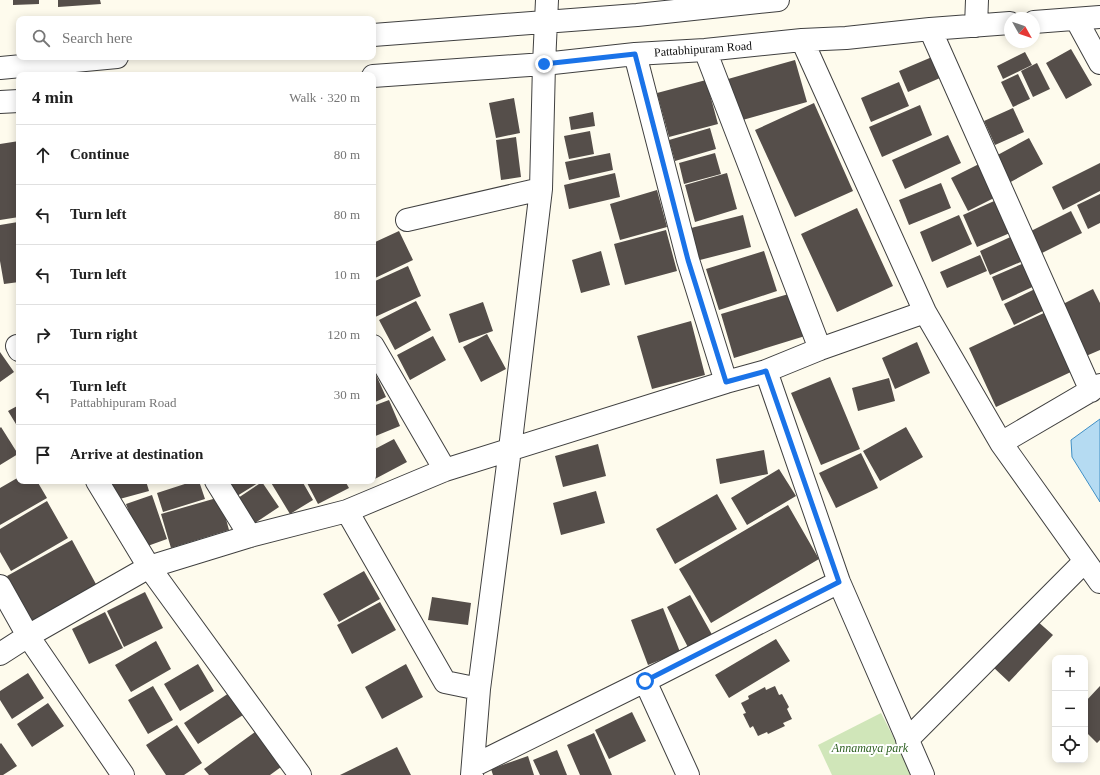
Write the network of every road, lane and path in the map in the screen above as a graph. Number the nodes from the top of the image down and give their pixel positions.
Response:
1 (547, 0) edge
2 (778, 0) edge
3 (977, 0) edge
4 (1100, 17) edge
5 (1076, 19) junction
6 (546, 22) junction
7 (1040, 22) edge
8 (1004, 24) edge
9 (976, 26) junction
10 (930, 29) junction
11 (376, 35) edge
12 (802, 40) junction
13 (705, 50) junction
14 (635, 54) junction
15 (85, 60) edge
16 (1100, 63) edge
17 (544, 64) junction
18 (0, 68) edge
19 (376, 76) edge
20 (16, 101) edge
21 (0, 102) edge
22 (541, 189) junction
23 (407, 220) dead end
24 (925, 312) junction
25 (820, 349) junction
26 (376, 351) edge
27 (766, 371) junction
28 (726, 382) junction
29 (1096, 388) edge
30 (1001, 443) junction
31 (510, 449) junction
32 (445, 470) junction
33 (99, 484) edge
34 (218, 484) edge
35 (346, 511) junction
36 (250, 536) junction
37 (1085, 561) junction
38 (149, 567) junction
39 (839, 582) junction
40 (1100, 582) edge
41 (0, 586) edge
42 (28, 636) junction
43 (0, 654) edge
44 (645, 681) junction
45 (479, 688) junction
46 (907, 740) junction
47 (472, 771) edge
48 (123, 775) edge
49 (300, 775) edge
50 (688, 775) edge
51 (923, 775) edge

1 - 6 street
2 - 6 street
3 - 9 street
4 - 5 street
5 - 7 street
5 - 16 street
6 - 11 street
6 - 17 street
8 - 9 street, Pattabhipuram Road
9 - 10 street, Pattabhipuram Road
10 - 12 street, Pattabhipuram Road
10 - 29 street
12 - 13 street, Pattabhipuram Road
12 - 24 street
13 - 14 street, Pattabhipuram Road
13 - 25 street
14 - 17 street, Pattabhipuram Road
14 - 28 street
15 - 18 street
17 - 19 street, Pattabhipuram Road
17 - 22 street
20 - 21 street
22 - 23 street
22 - 31 street
24 - 25 street
24 - 30 street
25 - 27 street
26 - 32 street
27 - 28 street
27 - 39 street
28 - 31 street
29 - 30 street
30 - 37 street
31 - 32 street
31 - 45 street
32 - 35 street
33 - 38 street
34 - 36 street
35 - 36 street
35 - 45 street
36 - 38 street
37 - 40 street
37 - 46 street
38 - 42 street
38 - 49 street
39 - 44 street
39 - 46 street
41 - 42 street
42 - 43 street
42 - 48 street
44 - 47 street
44 - 50 street
45 - 47 street
46 - 51 street

